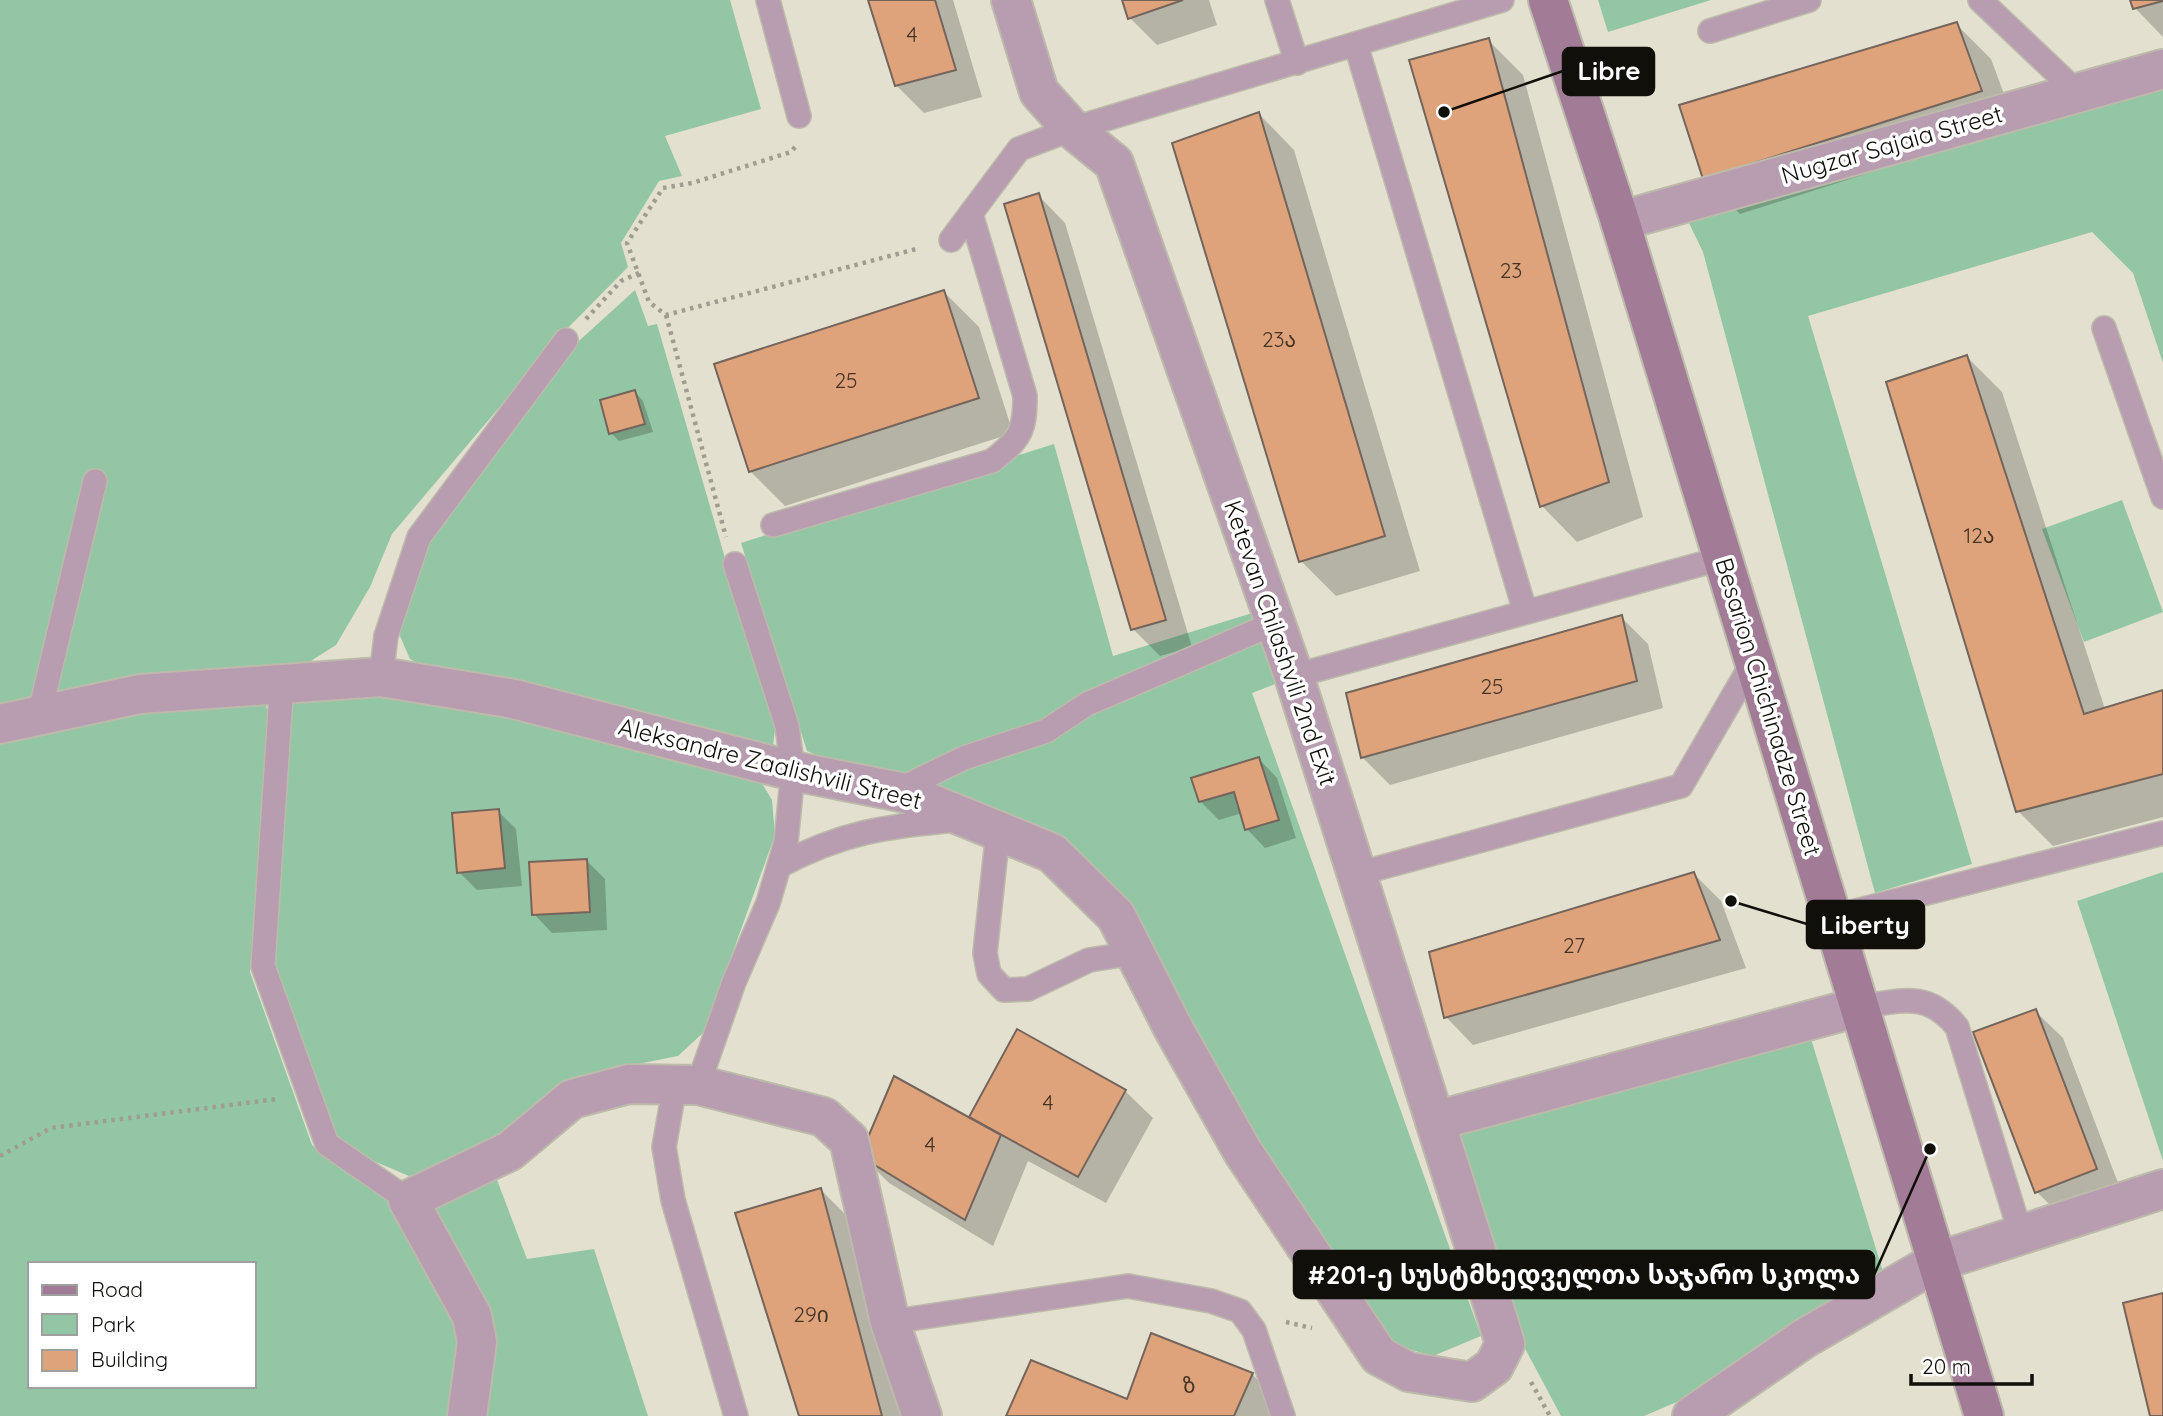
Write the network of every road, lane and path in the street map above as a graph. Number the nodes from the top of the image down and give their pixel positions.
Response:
1 (768, 0) edge
2 (1011, 0) edge
3 (1277, 0) edge
4 (1502, 0) edge
5 (1548, 0) edge
6 (1809, 0) edge
7 (1980, 0) edge
8 (1710, 32) dead end
9 (1356, 45) junction
10 (1297, 63) junction
11 (2163, 69) edge
12 (2078, 93) junction
13 (799, 116) joint
14 (1072, 129) junction
15 (971, 214) junction
16 (1620, 221) junction
17 (951, 240) joint
18 (639, 273) junction
19 (666, 315) junction
20 (2104, 328) dead end
21 (566, 340) joint
22 (95, 481) dead end
23 (2163, 498) edge
24 (773, 525) dead end
25 (1723, 558) junction
26 (735, 564) joint
27 (1525, 611) junction
28 (1275, 623) junction
29 (1754, 660) junction
30 (1294, 676) junction
31 (381, 677) junction
32 (282, 681) junction
33 (39, 716) junction
34 (0, 724) edge
35 (793, 771) junction
36 (895, 791) junction
37 (985, 825) junction
38 (2163, 833) edge
39 (779, 866) junction
40 (1357, 874) junction
41 (1832, 917) junction
42 (1135, 953) junction
43 (1859, 1007) junction
44 (687, 1085) junction
45 (309, 1095) junction
46 (1435, 1121) junction
47 (0, 1156) edge
48 (2163, 1189) edge
49 (408, 1200) junction
50 (2021, 1235) junction
51 (1936, 1262) junction
52 (1240, 1311) junction
53 (1497, 1317) joint
54 (890, 1322) junction
55 (1370, 1342) junction
56 (467, 1416) edge
57 (736, 1416) edge
58 (922, 1416) edge
59 (1283, 1416) edge
60 (1692, 1416) edge
61 (1984, 1416) edge

1 - 13 lane
2 - 14 street, Ketevan Chilashvili 2nd Exit
3 - 10 lane
4 - 9 lane
5 - 16 street, Besarion Chichinadze Street
6 - 8 lane
7 - 12 lane
9 - 10 lane
9 - 27 lane
10 - 14 lane
11 - 12 street, Nugzar Sajaia Street
12 - 16 street, Nugzar Sajaia Street
13 - 18 path
14 - 15 lane
14 - 28 street, Ketevan Chilashvili 2nd Exit
15 - 17 lane
15 - 24 lane
16 - 25 street, Besarion Chichinadze Street
17 - 19 path
18 - 19 path
18 - 21 path
19 - 26 path
20 - 23 lane
21 - 31 lane
22 - 33 lane
25 - 27 lane
25 - 29 street, Besarion Chichinadze Street
26 - 35 lane
27 - 30 lane
28 - 30 street, Ketevan Chilashvili 2nd Exit
28 - 36 lane
29 - 40 lane
29 - 41 street, Besarion Chichinadze Street
30 - 40 street, Ketevan Chilashvili 2nd Exit
31 - 32 street, Aleksandre Zaalishvili Street
31 - 35 street, Aleksandre Zaalishvili Street
32 - 33 street, Aleksandre Zaalishvili Street
32 - 45 lane
33 - 34 street, Aleksandre Zaalishvili Street
35 - 36 street, Aleksandre Zaalishvili Street
35 - 39 lane
36 - 37 street, Aleksandre Zaalishvili Street
37 - 39 lane
37 - 42 street, Aleksandre Zaalishvili Street
37 - 42 lane
38 - 41 lane
39 - 44 lane
40 - 46 street, Ketevan Chilashvili 2nd Exit
41 - 43 street, Besarion Chichinadze Street
42 - 55 street, Aleksandre Zaalishvili Street
43 - 46 street
43 - 50 lane
43 - 51 street, Besarion Chichinadze Street
44 - 49 street
44 - 54 street
44 - 57 lane
45 - 47 path
45 - 49 lane
46 - 53 street, Ketevan Chilashvili 2nd Exit
48 - 50 street
49 - 56 street
50 - 51 street
51 - 60 street
51 - 61 street, Besarion Chichinadze Street
52 - 54 lane
52 - 55 path
52 - 59 lane
53 - 55 street, Aleksandre Zaalishvili Street
54 - 58 street

